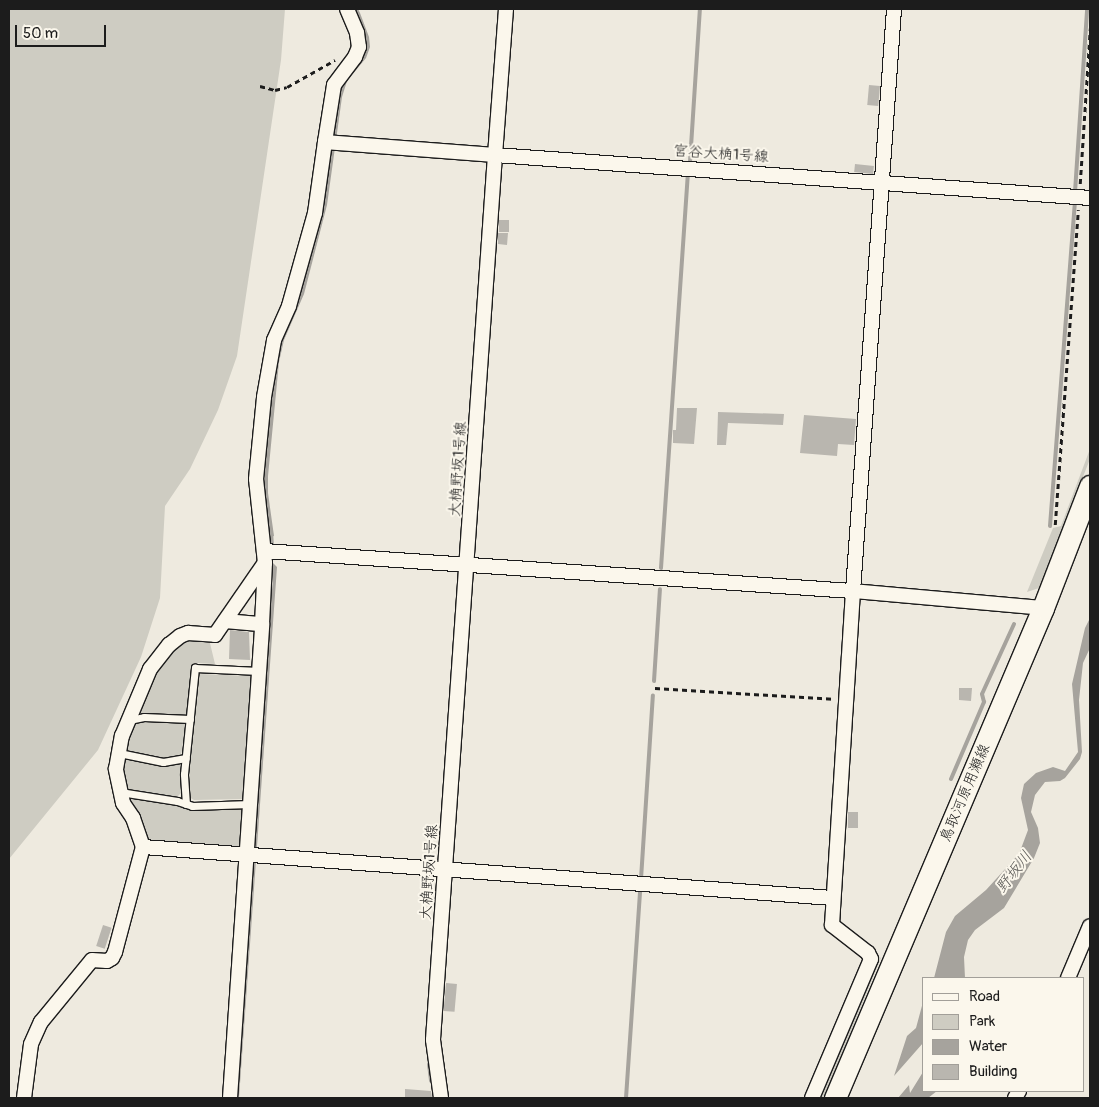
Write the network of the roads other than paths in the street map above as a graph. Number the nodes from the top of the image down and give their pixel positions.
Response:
1 (347, 9) edge
2 (506, 9) edge
3 (894, 9) edge
4 (325, 142) junction
5 (495, 155) junction
6 (882, 182) junction
7 (1084, 198) edge
8 (1090, 486) edge
9 (264, 557) junction
10 (467, 565) junction
11 (853, 591) junction
12 (1043, 608) junction
13 (225, 621) junction
14 (262, 624) junction
15 (259, 670) junction
16 (190, 719) junction
17 (129, 720) junction
18 (119, 753) junction
19 (186, 758) junction
20 (120, 792) junction
21 (186, 804) junction
22 (250, 804) junction
23 (143, 847) junction
24 (247, 855) junction
25 (446, 871) junction
26 (833, 898) junction
27 (1090, 926) edge
28 (1068, 977) edge
29 (24, 1098) edge
30 (230, 1098) edge
31 (441, 1098) edge
32 (812, 1098) edge
33 (835, 1098) edge

1 - 4 street
2 - 5 street
3 - 6 street
4 - 5 street
4 - 9 street
5 - 6 street, 宮谷大桷1号線
5 - 10 street, 大桷野坂1号線
6 - 7 street, 宮谷大桷1号線
6 - 11 street
8 - 12 main road, 鳥取河原用瀬線
9 - 10 street
9 - 13 street
9 - 14 street
10 - 11 street
10 - 25 street, 大桷野坂1号線
11 - 12 street
11 - 26 street
12 - 33 main road, 鳥取河原用瀬線
13 - 14 street
13 - 17 street
14 - 15 street
15 - 16 lane
15 - 22 street
16 - 17 lane
16 - 19 lane
17 - 18 street
18 - 19 lane
18 - 20 street
19 - 21 lane
20 - 21 lane
20 - 23 street
21 - 22 lane
22 - 24 street
23 - 24 street
23 - 29 street
24 - 25 street
24 - 30 street
25 - 26 street
25 - 31 street, 大桷野坂1号線
26 - 32 street
27 - 28 street

